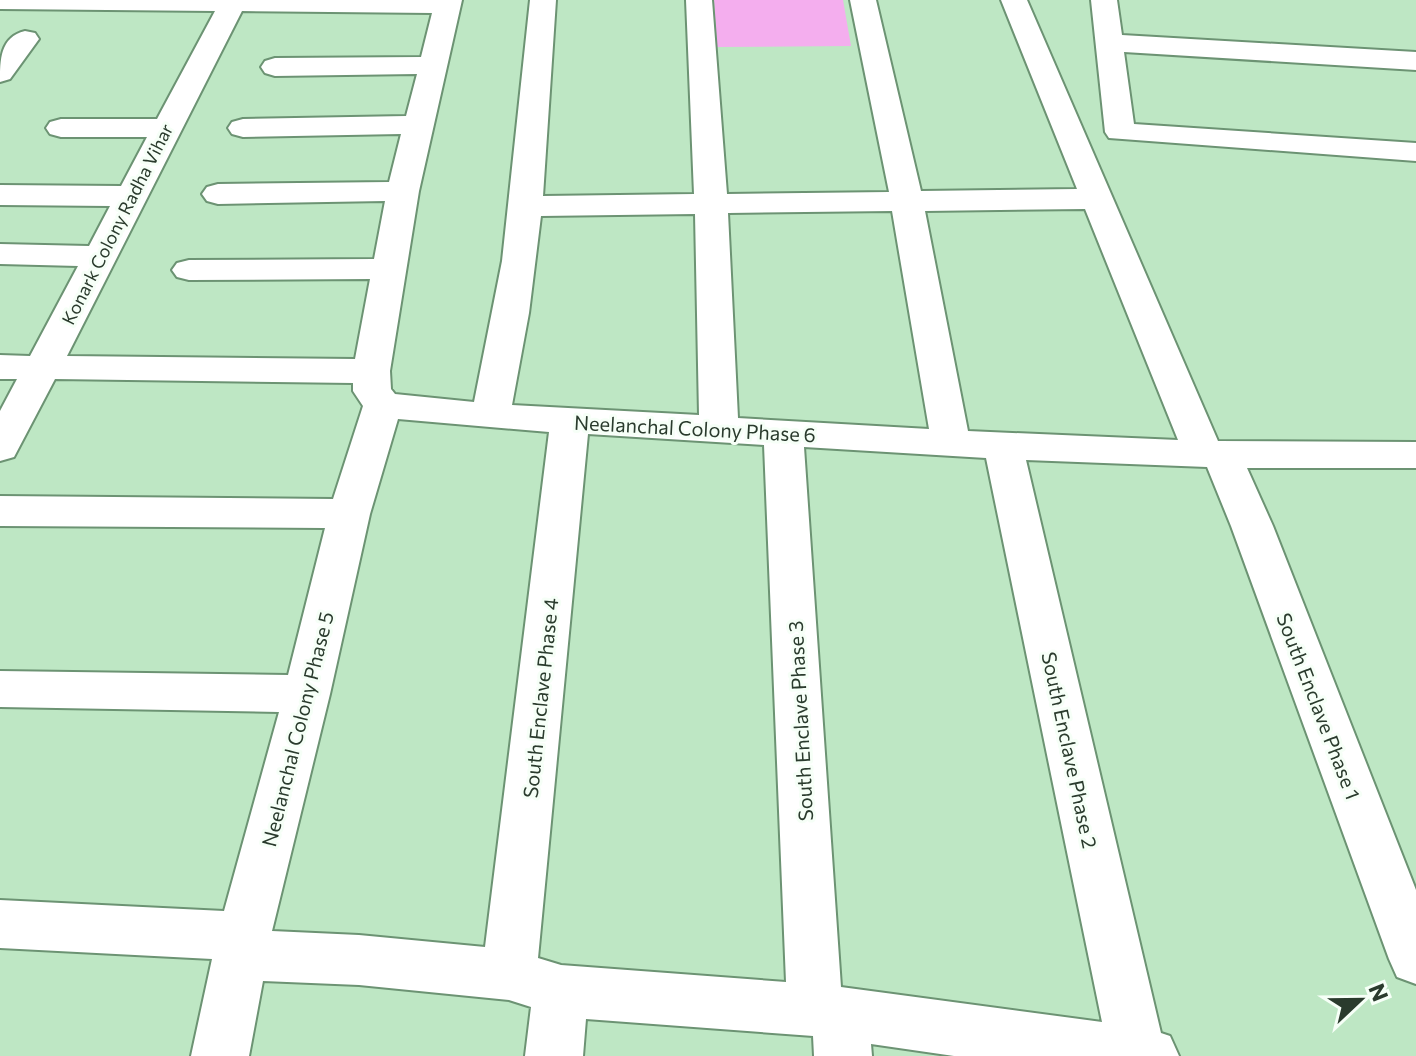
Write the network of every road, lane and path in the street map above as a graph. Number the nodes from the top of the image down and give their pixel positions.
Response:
1 (543, 0) edge
2 (699, 0) edge
3 (863, 0) edge
4 (1014, 0) edge
5 (1104, 0) edge
6 (0, 1) edge
7 (233, 1) edge
8 (449, 2) edge
9 (25, 39) dead end
10 (1108, 43) junction
11 (1416, 61) edge
12 (433, 65) junction
13 (275, 67) dead end
14 (0, 73) edge
15 (419, 125) junction
16 (61, 128) dead end
17 (167, 128) junction
18 (243, 128) dead end
19 (1087, 131) dead end
20 (1120, 132) junction
21 (1416, 152) edge
22 (403, 191) junction
23 (218, 194) dead end
24 (0, 195) edge
25 (132, 196) junction
26 (1095, 199) junction
27 (907, 202) junction
28 (711, 205) junction
29 (527, 206) junction
30 (0, 254) edge
31 (100, 256) junction
32 (389, 269) junction
33 (189, 270) dead end
34 (0, 367) edge
35 (42, 367) junction
36 (377, 388) junction
37 (490, 416) junction
38 (570, 421) junction
39 (719, 428) junction
40 (783, 432) junction
41 (951, 443) junction
42 (1003, 446) junction
43 (0, 448) edge
44 (1213, 454) junction
45 (1416, 455) edge
46 (0, 511) edge
47 (349, 514) junction
48 (0, 689) edge
49 (307, 694) junction
50 (0, 924) edge
51 (242, 945) junction
52 (1416, 959) edge
53 (509, 975) junction
54 (561, 991) junction
55 (833, 1027) edge
56 (1118, 1054) edge
57 (220, 1056) edge
58 (554, 1056) edge

1 - 29 street
2 - 28 street
3 - 27 street
4 - 26 street, South Enclave Phase 1
5 - 10 street
6 - 7 street
7 - 8 street
7 - 17 street, Konark Colony Radha Vihar
8 - 12 street, Neelanchal Colony Phase 5
9 - 14 street
10 - 11 street
10 - 20 street
12 - 13 street
12 - 15 street, Neelanchal Colony Phase 5
15 - 18 street
15 - 22 street, Neelanchal Colony Phase 5
16 - 17 street
17 - 25 street, Konark Colony Radha Vihar
19 - 20 street
20 - 21 street
22 - 23 street
22 - 32 street, Neelanchal Colony Phase 5
24 - 25 street
25 - 31 street, Konark Colony Radha Vihar
26 - 27 street
26 - 44 street, South Enclave Phase 1
27 - 28 street
27 - 41 street
28 - 29 street
28 - 39 street
29 - 37 street
30 - 31 street
31 - 35 street, Konark Colony Radha Vihar
32 - 33 street
32 - 36 street, Neelanchal Colony Phase 5
34 - 35 street, Neelanchal Colony Phase 6
35 - 36 street, Neelanchal Colony Phase 6
35 - 43 street, Konark Colony Radha Vihar
36 - 37 street, Neelanchal Colony Phase 6
36 - 47 street, Neelanchal Colony Phase 5
37 - 38 street, Neelanchal Colony Phase 6
38 - 39 street, Neelanchal Colony Phase 6
38 - 53 street, South Enclave Phase 4
39 - 40 street, Neelanchal Colony Phase 6
40 - 41 street, Neelanchal Colony Phase 6
40 - 55 street, South Enclave Phase 3
41 - 42 street, Neelanchal Colony Phase 6
42 - 44 street, Neelanchal Colony Phase 6
42 - 56 street, South Enclave Phase 2
44 - 45 street, Neelanchal Colony Phase 6
44 - 52 street, South Enclave Phase 1
46 - 47 street
47 - 49 street, Neelanchal Colony Phase 5
48 - 49 street
49 - 51 street, Neelanchal Colony Phase 5
50 - 51 street
51 - 53 street
51 - 57 street, Neelanchal Colony Phase 5
53 - 54 street
54 - 55 street
54 - 58 street
55 - 56 street

